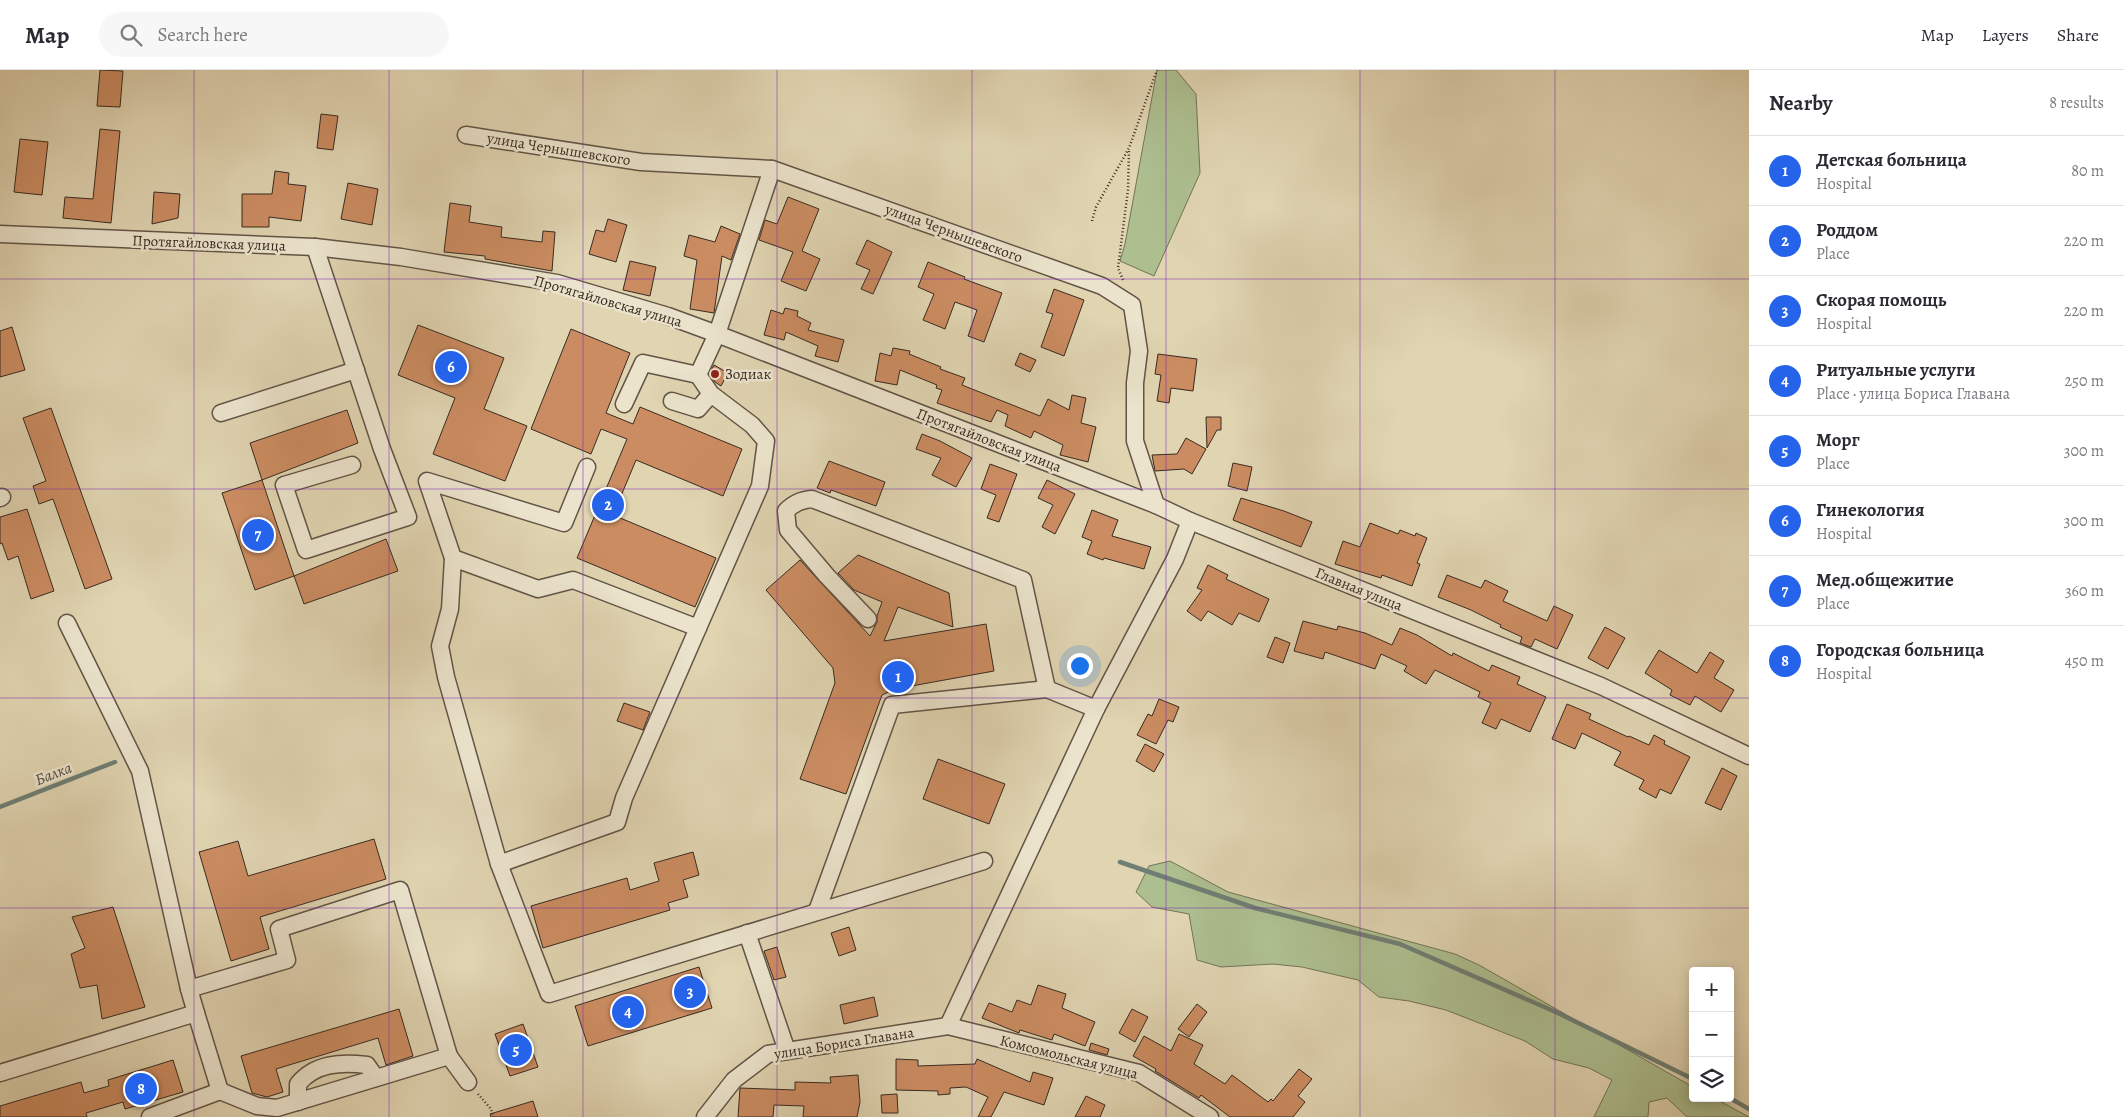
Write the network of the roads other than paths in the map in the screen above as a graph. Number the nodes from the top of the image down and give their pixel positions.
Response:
1 (466, 135) dead end
2 (772, 169) junction
3 (0, 234) edge
4 (315, 247) junction
5 (717, 334) junction
6 (356, 370) junction
7 (698, 375) junction
8 (711, 394) junction
9 (672, 401) dead end
10 (624, 404) dead end
11 (221, 413) dead end
12 (352, 465) dead end
13 (587, 468) dead end
14 (1156, 505) junction
15 (1190, 521) junction
16 (453, 558) junction
17 (868, 619) dead end
18 (67, 623) dead end
19 (698, 628) junction
20 (1047, 689) junction
21 (1096, 709) junction
22 (1749, 756) edge
23 (984, 861) dead end
24 (498, 864) junction
25 (817, 912) junction
26 (747, 933) junction
27 (188, 989) junction
28 (196, 1013) junction
29 (948, 1026) junction
30 (788, 1051) junction
31 (449, 1056) junction
32 (0, 1072) edge
33 (376, 1078) junction
34 (468, 1082) road end
35 (220, 1090) junction
36 (298, 1102) junction
37 (150, 1117) edge
38 (705, 1117) edge
39 (1210, 1117) edge

1 - 2 street, улица Чернышевского
2 - 5 street
2 - 14 street, улица Чернышевского
3 - 4 street, Протягайловская улица
4 - 5 street, Протягайловская улица
4 - 6 street
5 - 7 street
5 - 14 street, Протягайловская улица
6 - 11 street
6 - 12 street
7 - 8 street
7 - 10 street
8 - 9 street
8 - 19 street
13 - 16 street
14 - 15 street, Главная улица
15 - 21 street
15 - 22 street, Главная улица
16 - 19 street
16 - 24 street
17 - 20 street
18 - 27 street
19 - 24 street
20 - 21 street
20 - 25 street
21 - 29 street
23 - 25 street
24 - 26 street
25 - 26 street
26 - 30 street
27 - 28 street
27 - 31 street
28 - 32 street
28 - 35 street
29 - 30 street, улица Бориса Главана
29 - 39 street, Комсомольская улица
30 - 38 street, улица Бориса Главана
31 - 33 street
31 - 34 street
33 - 36 street
33 - 36 street
35 - 36 street
35 - 37 street

